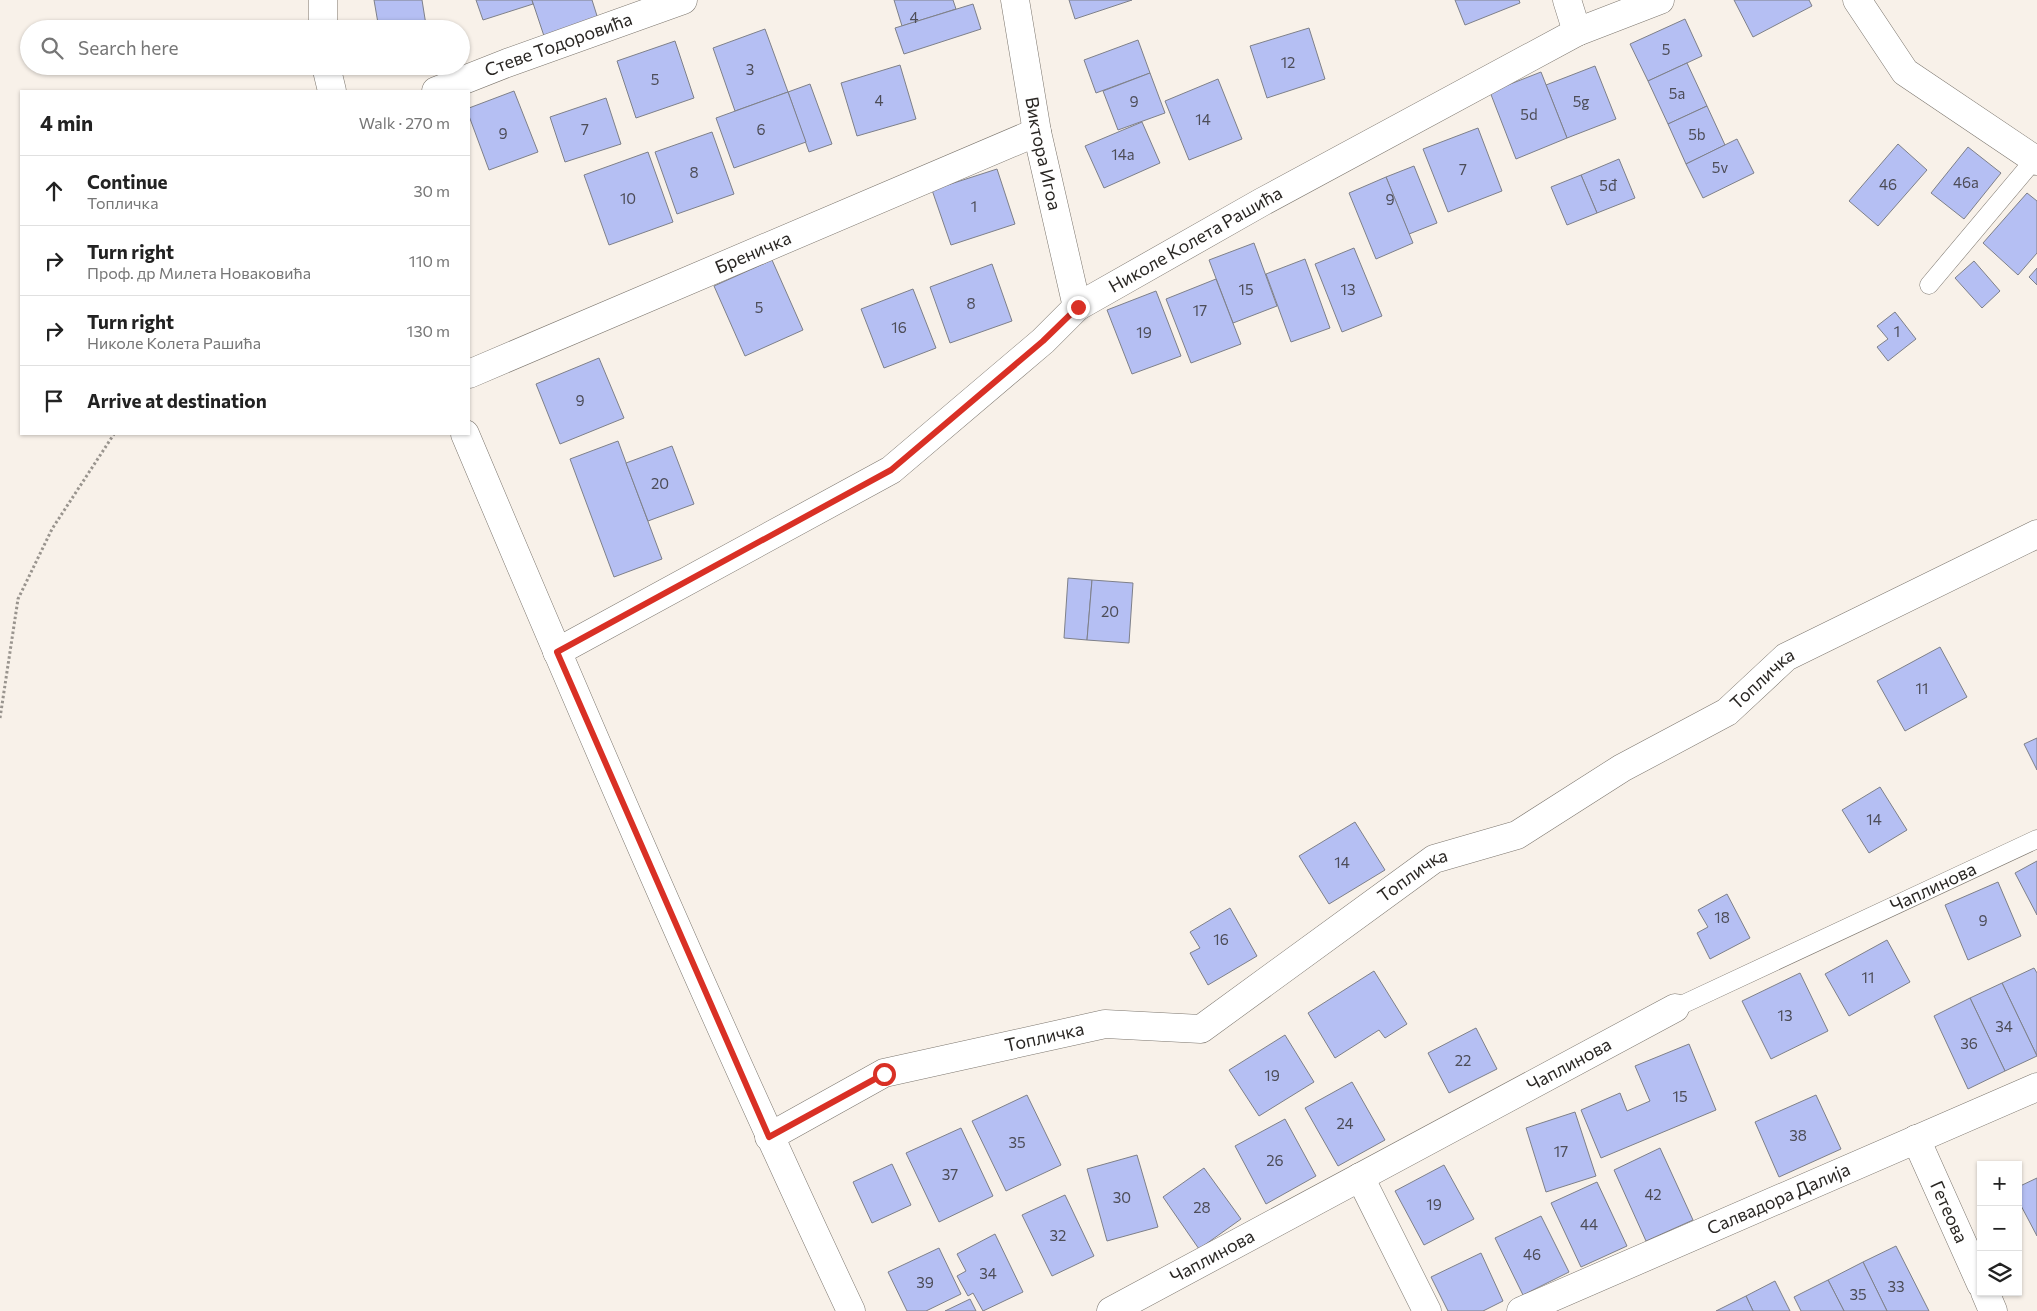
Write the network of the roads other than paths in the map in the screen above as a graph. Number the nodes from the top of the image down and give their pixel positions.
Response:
1 (323, 0) edge
2 (683, 0) edge
3 (1015, 0) edge
4 (1567, 0) edge
5 (1660, 0) edge
6 (1857, 0) edge
7 (323, 20) edge
8 (1577, 32) junction
9 (328, 75) edge
10 (332, 90) edge
11 (439, 90) edge
12 (1037, 132) junction
13 (2036, 160) edge
14 (1929, 285) dead end
15 (1078, 307) junction
16 (470, 374) edge
17 (465, 435) edge
18 (2037, 534) edge
19 (557, 652) junction
20 (2037, 839) edge
21 (1675, 1008) joint
22 (2037, 1087) edge
23 (769, 1137) junction
24 (1916, 1139) junction
25 (1360, 1177) junction
26 (1977, 1275) edge
27 (1987, 1296) edge
28 (852, 1311) edge
29 (1112, 1311) edge
30 (1427, 1311) edge
31 (1521, 1311) edge
32 (1993, 1311) edge

1 - 7 street
2 - 11 street, Стеве Тодоровића
3 - 12 street, Виктора Игоа
4 - 8 street
5 - 8 street, Николе Колета Рашића
6 - 13 street
8 - 15 street, Николе Колета Рашића
9 - 10 street
12 - 15 street, Виктора Игоа
12 - 16 street, Бреничка
13 - 14 lane
15 - 19 street, Николе Колета Рашића
17 - 19 street
18 - 23 street, Топличка
19 - 23 street
20 - 21 lane, Чаплинова
21 - 25 street, Чаплинова
22 - 24 street, Салвадора Далија
23 - 28 street
24 - 26 street, Гетеова
24 - 31 street, Салвадора Далија
25 - 29 street, Чаплинова
25 - 30 street
27 - 32 street

